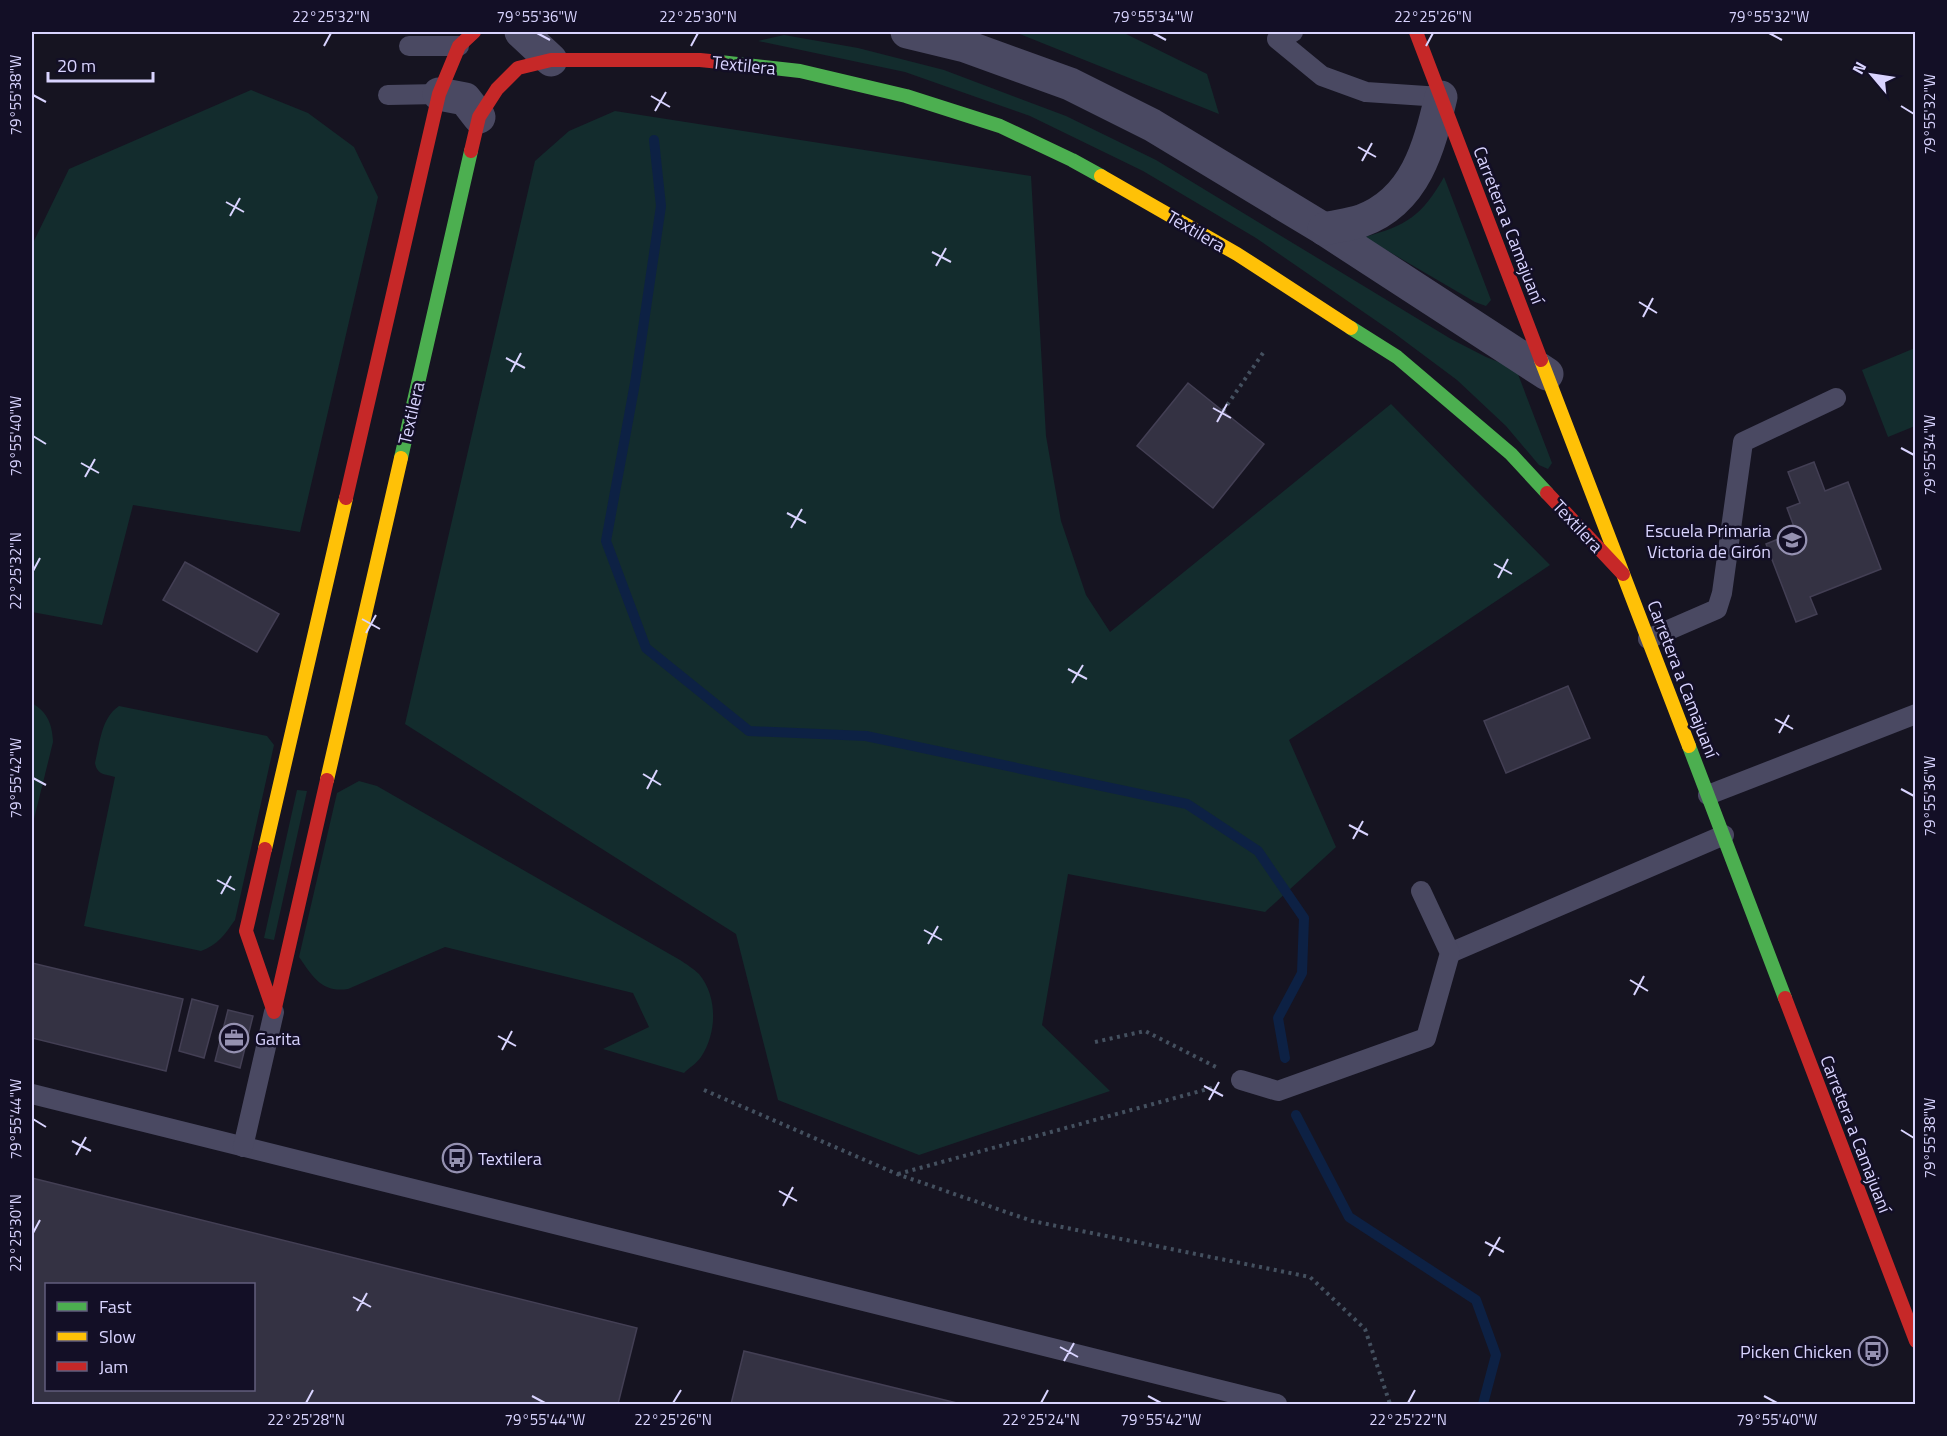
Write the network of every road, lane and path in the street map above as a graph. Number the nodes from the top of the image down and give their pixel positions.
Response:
1 (474, 32) edge
2 (521, 32) edge
3 (907, 32) edge
4 (1293, 32) edge
5 (1416, 32) edge
6 (409, 46) dead end
7 (459, 46) junction
8 (551, 60) junction
9 (439, 94) junction
10 (387, 95) dead end
11 (1441, 97) junction
12 (479, 117) junction
13 (1324, 229) junction
14 (1263, 353) dead end
15 (1547, 374) junction
16 (1836, 398) dead end
17 (1223, 411) dead end
18 (1623, 574) junction
19 (1648, 639) junction
20 (1916, 714) edge
21 (1708, 795) junction
22 (1724, 836) junction
23 (1421, 891) dead end
24 (1450, 953) junction
25 (274, 1012) junction
26 (1095, 1042) dead end
27 (1241, 1080) junction
28 (704, 1090) dead end
29 (32, 1094) edge
30 (243, 1147) junction
31 (897, 1174) junction
32 (1916, 1341) edge
33 (1277, 1404) edge
34 (1390, 1404) edge

1 - 7 street
2 - 8 street
3 - 13 street
4 - 11 lane
5 - 11 street, Carretera a Camajuaní
6 - 7 lane
7 - 9 street
8 - 12 street, Textilera
8 - 18 street, Textilera
9 - 10 lane
9 - 12 street
9 - 25 street
11 - 13 street
11 - 15 street, Carretera a Camajuaní
12 - 25 street, Textilera
13 - 15 street
14 - 17 path
15 - 18 street, Carretera a Camajuaní
16 - 19 lane
18 - 19 street, Carretera a Camajuaní
19 - 21 street, Carretera a Camajuaní
20 - 21 lane
21 - 22 street, Carretera a Camajuaní
22 - 24 lane
22 - 32 street, Carretera a Camajuaní
23 - 24 lane
24 - 27 lane
25 - 30 lane
26 - 27 path
27 - 31 path
28 - 31 path
29 - 30 lane
30 - 33 lane
31 - 34 path

